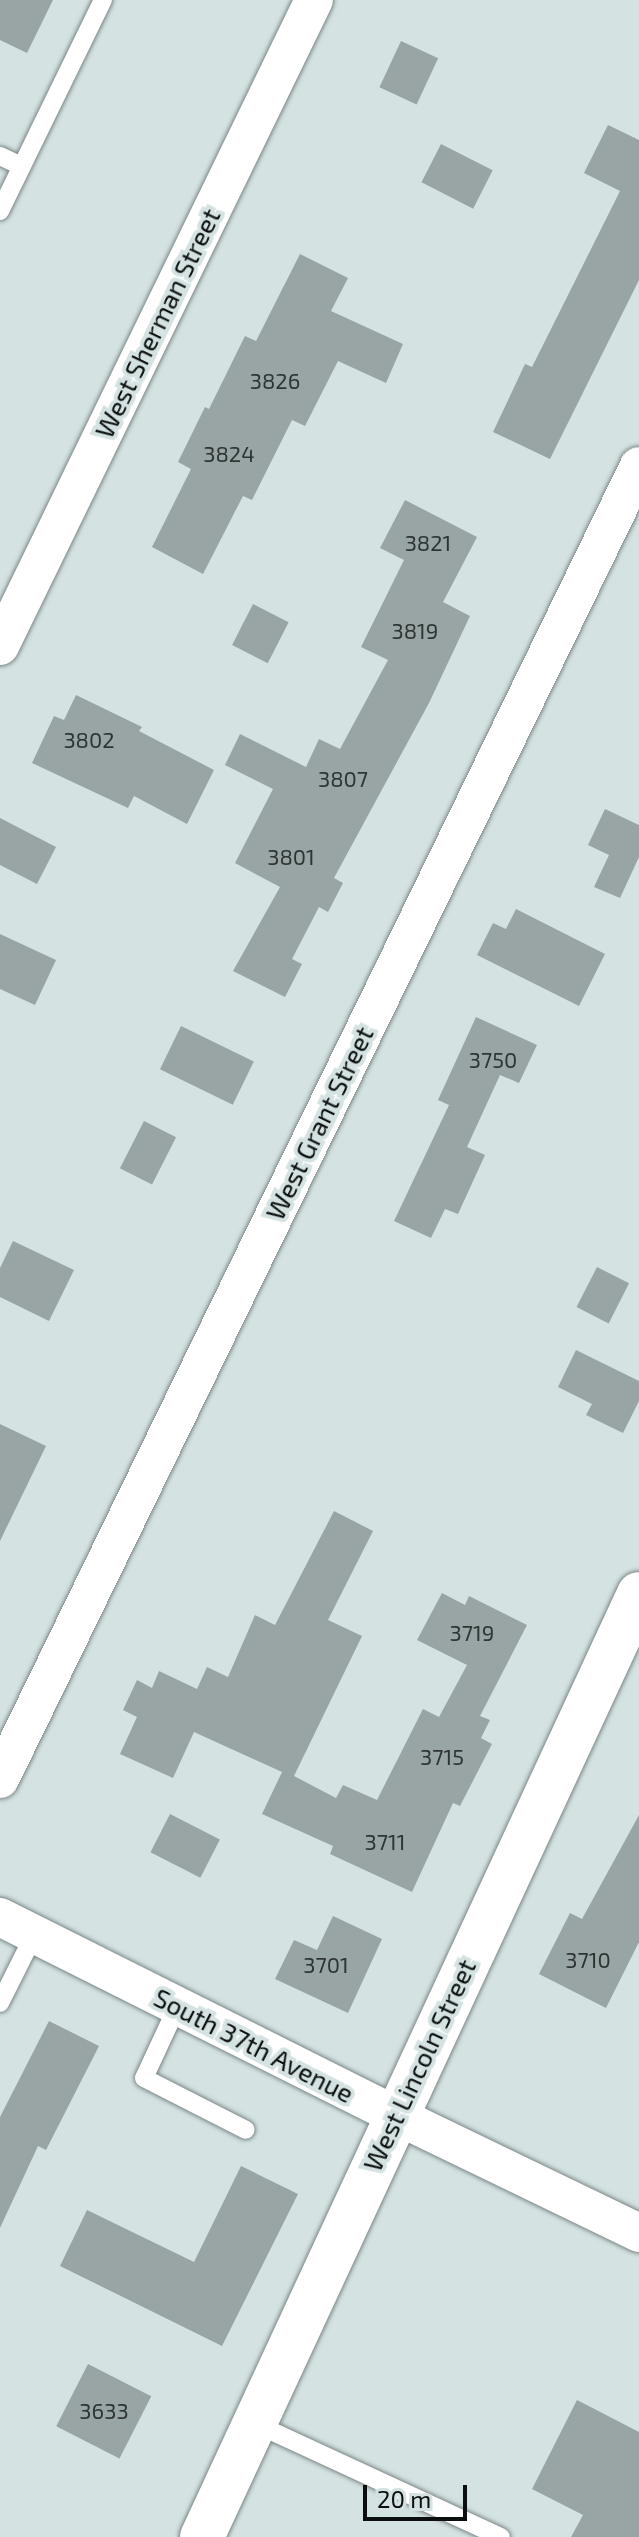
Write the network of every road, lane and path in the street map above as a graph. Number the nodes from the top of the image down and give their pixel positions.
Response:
1 (103, 0) edge
2 (314, 0) edge
3 (0, 156) edge
4 (21, 166) junction
5 (0, 211) edge
6 (639, 466) edge
7 (0, 646) edge
8 (639, 1594) edge
9 (0, 1779) edge
10 (0, 1917) edge
11 (34, 1935) junction
12 (0, 2003) edge
13 (177, 2007) junction
14 (395, 2115) junction
15 (246, 2130) dead end
16 (639, 2233) edge
17 (254, 2423) junction
18 (202, 2537) edge
19 (501, 2537) edge

1 - 4 lane
2 - 7 street, West Sherman Street
3 - 4 lane
4 - 5 lane
6 - 9 street, West Grant Street
8 - 14 street, West Lincoln Street
10 - 11 street, South 37th Avenue
11 - 12 lane
11 - 13 street, South 37th Avenue
13 - 14 street, South 37th Avenue
13 - 15 lane
14 - 16 street, South 37th Avenue
14 - 17 street, West Lincoln Street
17 - 18 street, West Lincoln Street
17 - 19 lane

